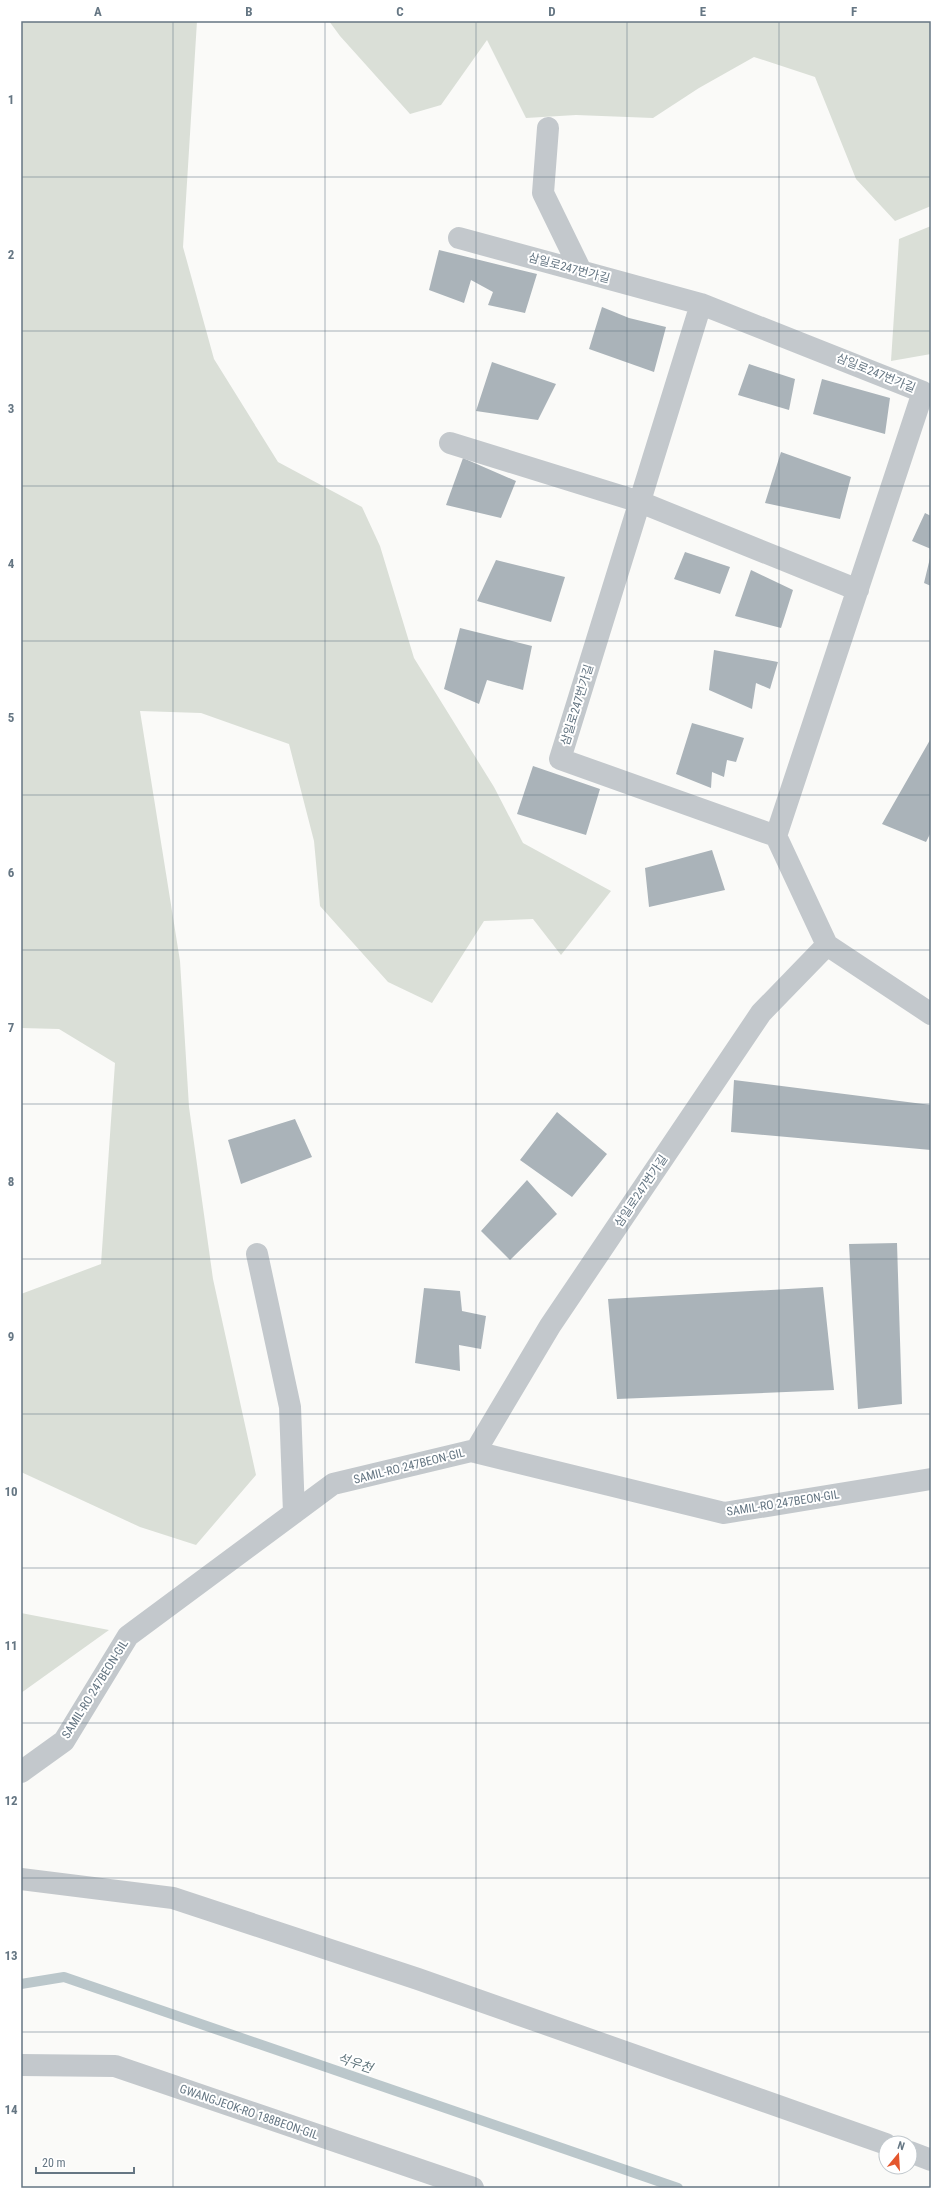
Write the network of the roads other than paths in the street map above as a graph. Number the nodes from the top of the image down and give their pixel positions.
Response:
1 (548, 128) dead end
2 (459, 238) dead end
3 (581, 271) junction
4 (701, 304) junction
5 (927, 390) edge
6 (450, 443) dead end
7 (640, 502) junction
8 (858, 590) junction
9 (776, 836) junction
10 (827, 945) junction
11 (931, 1014) edge
12 (257, 1254) dead end
13 (475, 1452) junction
14 (931, 1479) edge
15 (294, 1513) junction
16 (21, 1772) edge
17 (21, 1879) edge
18 (21, 2066) edge
19 (878, 2141) edge
20 (918, 2155) edge
21 (931, 2160) edge
22 (473, 2188) edge

1 - 3 street
2 - 3 street, 삼일로247번가길
3 - 4 street, 삼일로247번가길
4 - 5 street, 삼일로247번가길
4 - 7 street, 삼일로247번가길
5 - 8 street, 삼일로247번가길
6 - 7 street
7 - 8 street
7 - 9 street, 삼일로247번가길
8 - 9 street, 삼일로247번가길
9 - 10 street
10 - 11 street
10 - 13 street, 삼일로247번가길
12 - 15 street
13 - 14 street, SAMIL-RO 247BEON-GIL
13 - 15 street, SAMIL-RO 247BEON-GIL
15 - 16 street, SAMIL-RO 247BEON-GIL
17 - 19 street
18 - 22 street, GWANGJEOK-RO 188BEON-GIL
20 - 21 street

